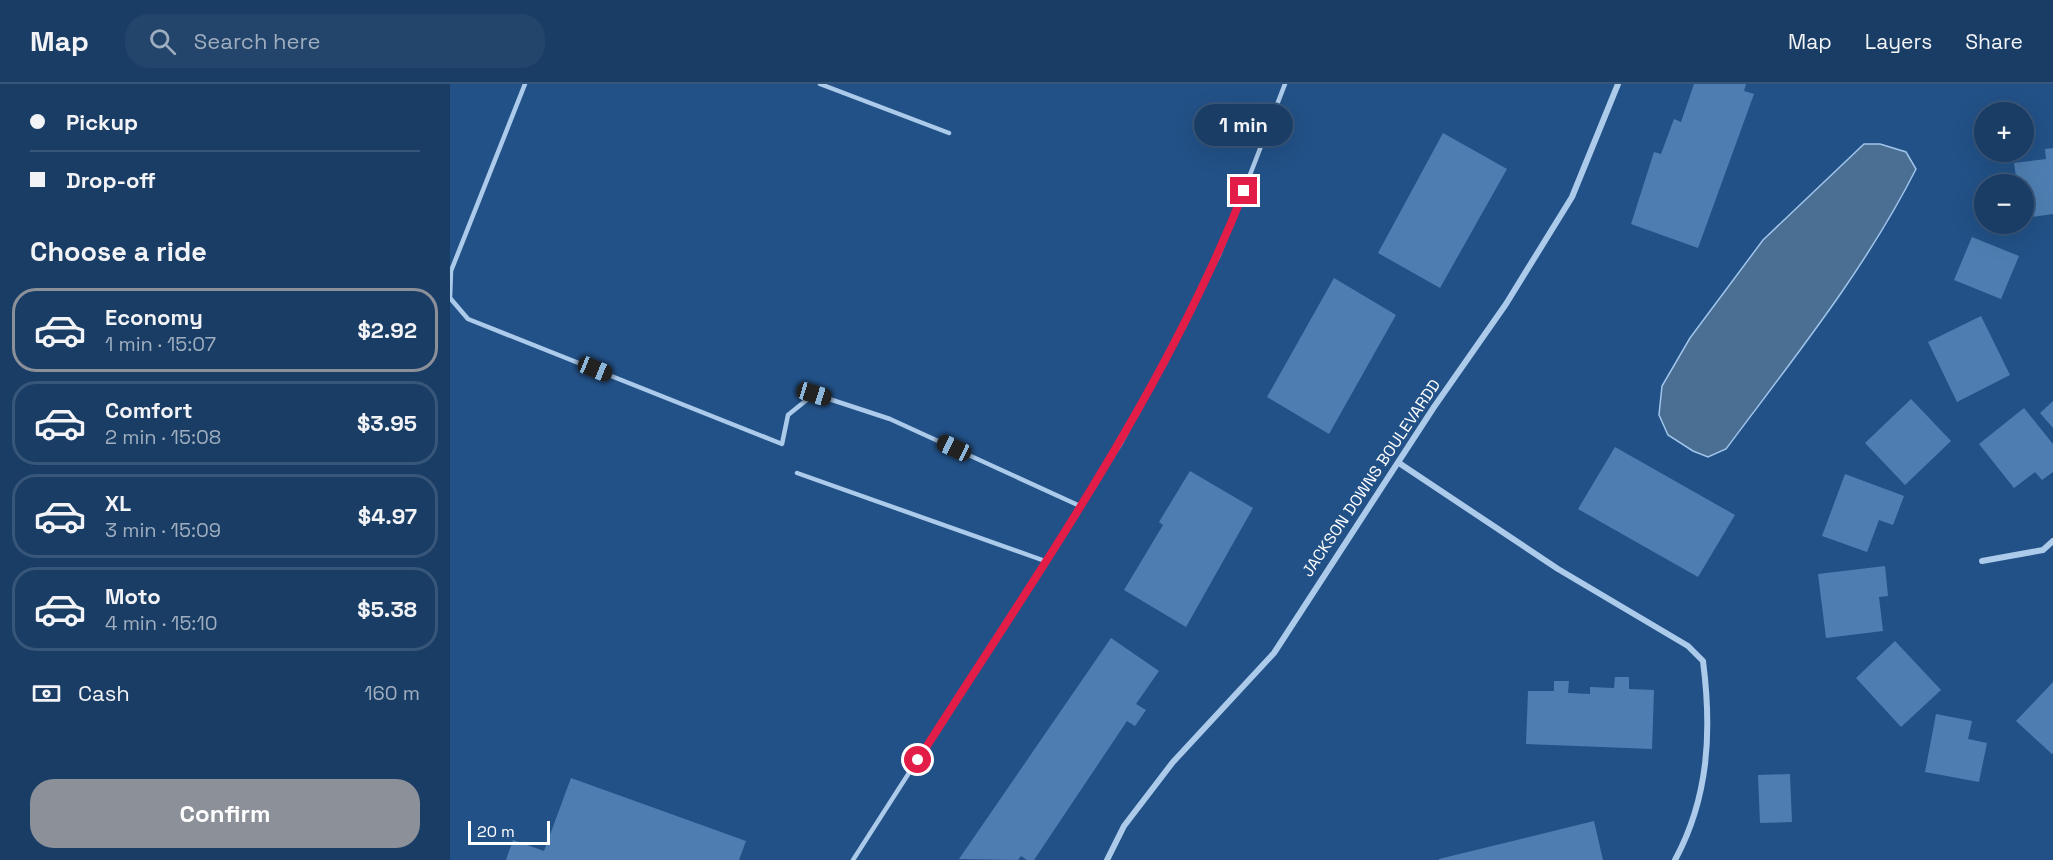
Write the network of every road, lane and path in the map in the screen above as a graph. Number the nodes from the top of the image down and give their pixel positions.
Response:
1 (525, 84) edge
2 (820, 84) edge
3 (1286, 84) edge
4 (1618, 84) edge
5 (949, 133) dead end
6 (1399, 463) junction
7 (797, 473) dead end
8 (1080, 506) junction
9 (2053, 541) edge
10 (1045, 561) junction
11 (1982, 561) dead end
12 (853, 860) edge
13 (1107, 860) edge
14 (1675, 860) edge

1 - 8 lane
2 - 5 lane
3 - 8 lane
4 - 6 street, JACKSON DOWNS BOULEVARDD
6 - 13 street, JACKSON DOWNS BOULEVARDD
6 - 14 street
7 - 10 lane
8 - 10 lane
9 - 11 street
10 - 12 lane

